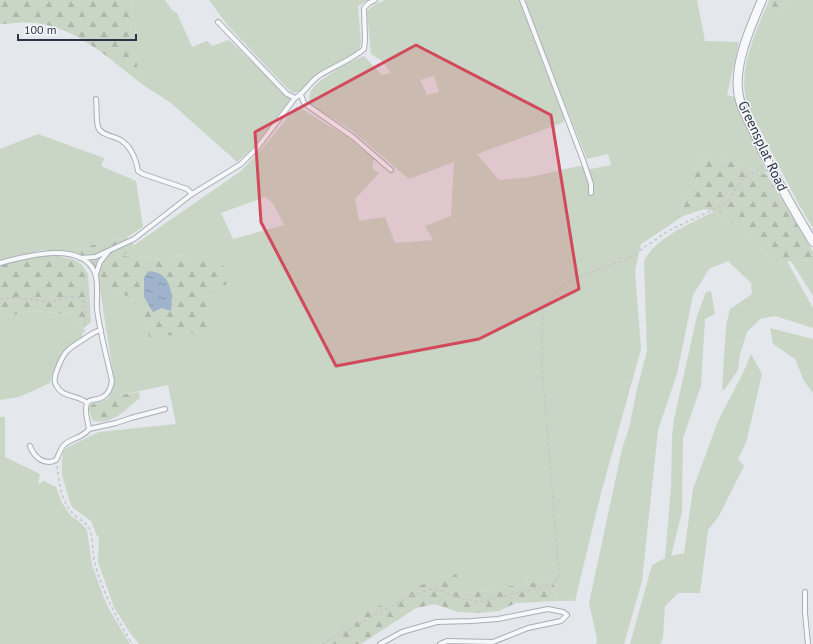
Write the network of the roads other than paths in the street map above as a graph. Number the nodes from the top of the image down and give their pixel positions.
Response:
1 (375, 0) edge
2 (522, 0) edge
3 (762, 0) edge
4 (218, 22) dead end
5 (301, 95) junction
6 (295, 98) junction
7 (96, 99) dead end
8 (391, 170) dead end
9 (591, 193) dead end
10 (192, 194) junction
11 (813, 242) edge
12 (109, 251) junction
13 (80, 258) junction
14 (0, 262) edge
15 (96, 274) junction
16 (101, 330) junction
17 (87, 403) junction
18 (165, 410) dead end
19 (89, 429) junction
20 (30, 446) dead end
21 (806, 592) dead end
22 (380, 644) edge
23 (440, 644) edge
24 (808, 644) edge

1 - 5 lane
2 - 9 lane
3 - 11 street, Greensplat Road
4 - 6 lane
5 - 6 lane
5 - 8 lane
6 - 10 lane
7 - 10 lane
10 - 12 lane
12 - 13 lane
12 - 15 lane
13 - 14 lane
13 - 15 lane
15 - 16 lane
16 - 17 lane
16 - 17 lane
17 - 19 lane
18 - 19 lane
19 - 20 lane
21 - 24 lane
22 - 23 lane

